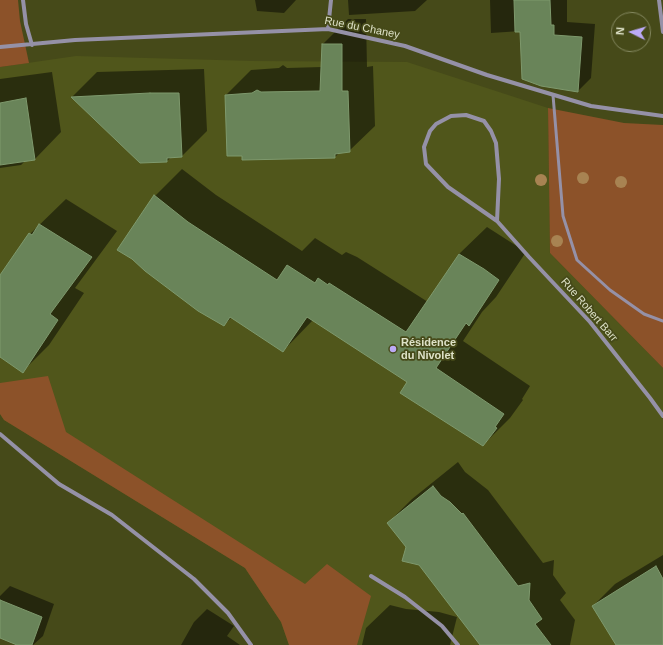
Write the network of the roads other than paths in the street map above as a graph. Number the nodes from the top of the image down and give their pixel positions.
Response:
1 (23, 0) edge
2 (332, 0) edge
3 (659, 0) edge
4 (328, 29) junction
5 (663, 32) edge
6 (32, 44) junction
7 (0, 47) edge
8 (553, 95) junction
9 (663, 116) edge
10 (497, 220) junction
11 (663, 321) edge
12 (663, 416) edge
13 (0, 434) edge
14 (371, 576) dead end
15 (251, 645) edge
16 (458, 645) edge

1 - 6 street
2 - 4 street
3 - 5 street
4 - 6 street, Rue du Chaney
4 - 8 street, Rue du Chaney
6 - 7 street, Rue du Chaney
8 - 9 street, Rue du Chaney
8 - 11 lane
10 - 10 street, Rue Robert Barr
10 - 12 street, Rue Robert Barr
13 - 15 street
14 - 16 street

